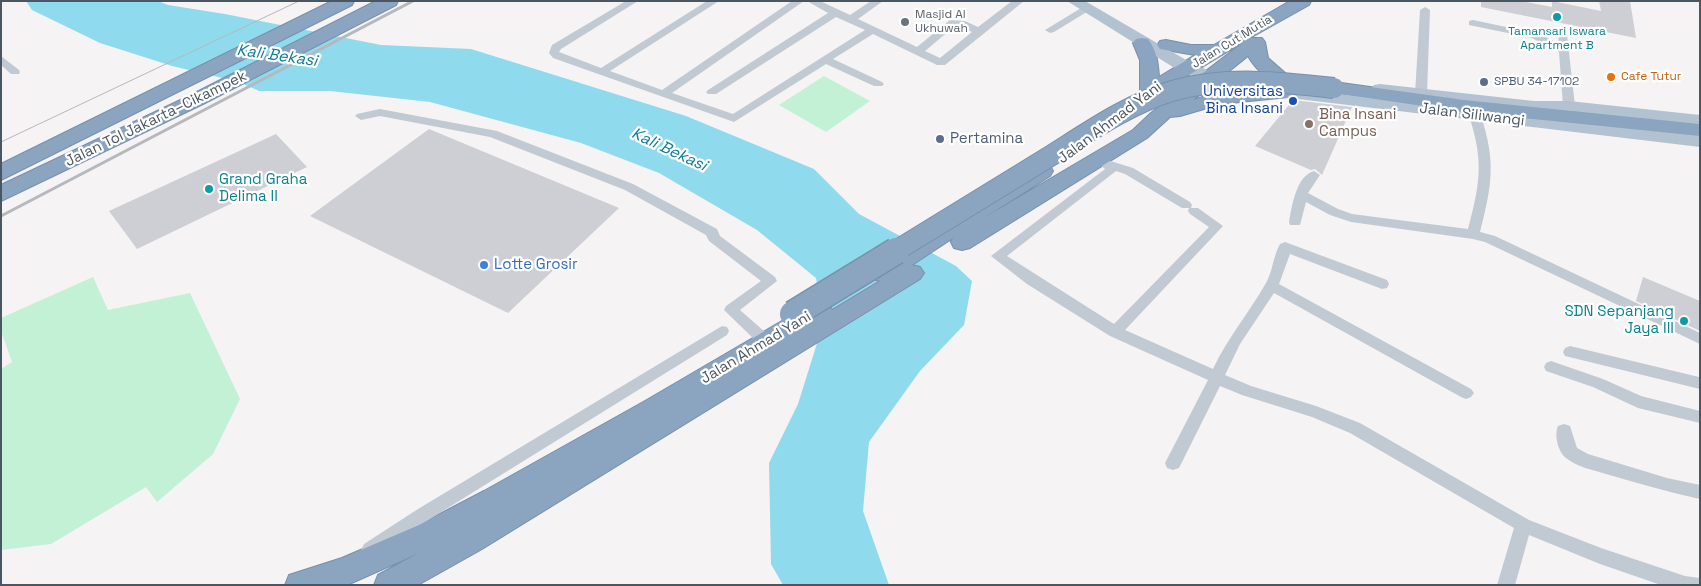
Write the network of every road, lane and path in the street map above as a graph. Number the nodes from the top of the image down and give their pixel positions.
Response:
1 (330, 1) edge
2 (346, 1) edge
3 (364, 1) edge
4 (390, 1) edge
5 (634, 1) edge
6 (714, 1) edge
7 (799, 1) edge
8 (812, 1) edge
9 (878, 1) edge
10 (1019, 1) edge
11 (1303, 1) edge
12 (1324, 1) edge
13 (1086, 8) edge
14 (1425, 10) dead end
15 (835, 12) junction
16 (850, 20) junction
17 (1473, 23) dead end
18 (872, 30) junction
19 (1050, 30) dead end
20 (979, 31) junction
21 (1563, 37) dead end
22 (1256, 42) junction
23 (1142, 43) junction
24 (1166, 45) junction
25 (1217, 50) junction
26 (1564, 50) junction
27 (918, 52) junction
28 (1, 59) edge
29 (826, 60) junction
30 (1192, 65) junction
31 (15, 72) dead end
32 (602, 72) junction
33 (1214, 73) junction
34 (878, 84) dead end
35 (1287, 86) junction
36 (712, 92) dead end
37 (1150, 92) junction
38 (663, 94) junction
39 (1421, 94) junction
40 (1569, 106) junction
41 (361, 116) dead end
42 (1475, 116) junction
43 (1158, 117) junction
44 (1700, 120) edge
45 (1700, 130) edge
46 (1700, 141) edge
47 (1, 159) edge
48 (1104, 163) junction
49 (1, 173) edge
50 (1314, 175) dead end
51 (1, 185) edge
52 (1, 194) edge
53 (1302, 195) junction
54 (1295, 222) dead end
55 (1473, 234) junction
56 (953, 238) junction
57 (1382, 284) dead end
58 (1271, 286) junction
59 (799, 325) junction
60 (722, 331) dead end
61 (1115, 332) junction
62 (760, 336) junction
63 (1700, 339) edge
64 (1570, 352) dead end
65 (1551, 367) dead end
66 (1215, 376) junction
67 (1700, 383) edge
68 (1466, 393) dead end
69 (1700, 417) edge
70 (1564, 431) dead end
71 (1173, 463) dead end
72 (1700, 492) edge
73 (1523, 525) junction
74 (348, 564) junction
75 (300, 585) edge
76 (389, 585) edge
77 (1506, 585) edge
78 (1697, 585) edge

1 - 47 highway, Jalan Tol Jakarta–Cikampek
2 - 49 highway
3 - 51 highway
4 - 52 highway, Jalan Tol Jakarta–Cikampek
5 - 32 street
6 - 32 street
7 - 38 street
8 - 15 street
9 - 16 street
10 - 20 street
11 - 25 highway, Jalan Cut Mutia
12 - 22 highway, Jalan Cut Mutia
13 - 19 street
13 - 23 main road
13 - 24 main road
14 - 39 street
15 - 16 street
15 - 36 street
16 - 18 street
17 - 26 street
18 - 27 street
18 - 29 street
20 - 27 street
20 - 27 street
21 - 26 street
22 - 33 highway, Jalan Cut Mutia
22 - 35 highway
23 - 30 main road
23 - 37 highway
24 - 25 highway
24 - 30 main road
25 - 30 highway, Jalan Cut Mutia
26 - 40 street
28 - 31 street
29 - 34 street
29 - 38 street
30 - 33 main road, Jalan Siliwangi
30 - 37 highway, Jalan Ahmad Yani
32 - 38 street
33 - 35 main road, Jalan Siliwangi
33 - 43 highway, Jalan Ahmad Yani
35 - 39 main road, Jalan Siliwangi
35 - 42 main road, Jalan Siliwangi
35 - 43 highway
37 - 56 highway, Jalan Ahmad Yani
39 - 40 main road, Jalan Siliwangi
40 - 44 main road, Jalan Siliwangi
41 - 62 street
42 - 46 main road, Jalan Siliwangi
42 - 55 street
43 - 48 highway, Jalan Ahmad Yani
45 - 59 highway, bridge
48 - 56 highway, Jalan Ahmad Yani
48 - 61 street
48 - 61 street
50 - 53 street
53 - 54 street
53 - 55 street
55 - 63 street
56 - 59 highway, Jalan Ahmad Yani
57 - 58 street
58 - 66 street
58 - 68 street
59 - 62 highway
59 - 75 highway, Jalan Ahmad Yani
59 - 76 highway, Jalan Ahmad Yani
60 - 74 street
61 - 66 street
62 - 74 highway
64 - 67 street
65 - 69 street
66 - 71 street
66 - 73 street
70 - 72 street
73 - 77 street
73 - 78 street
74 - 75 highway

